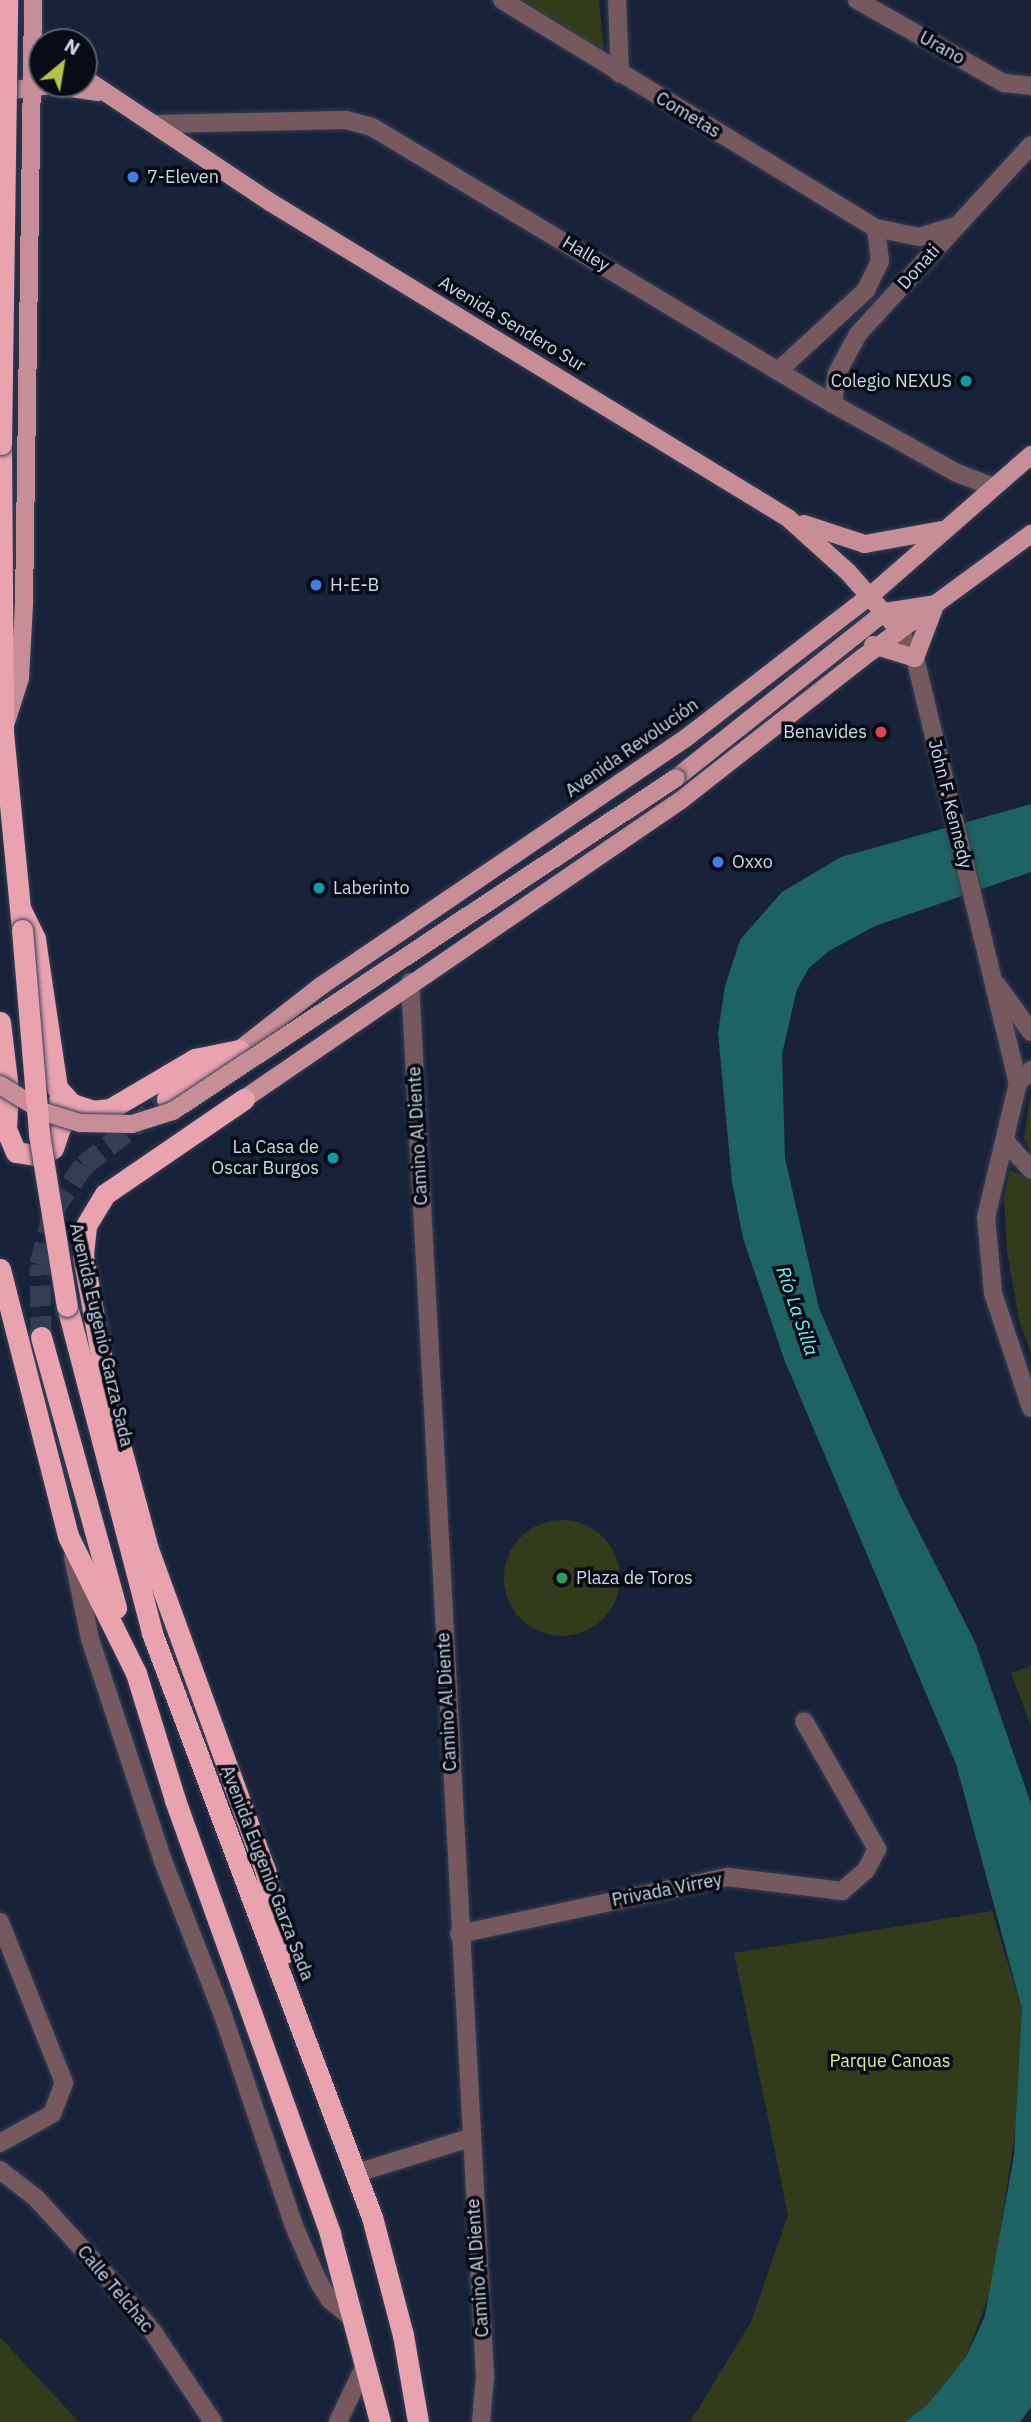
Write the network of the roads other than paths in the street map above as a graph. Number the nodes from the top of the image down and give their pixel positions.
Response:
1 (7, 0) edge
2 (33, 0) edge
3 (502, 0) edge
4 (617, 0) edge
5 (857, 0) edge
6 (36, 28) edge
7 (28, 45) edge
8 (0, 57) edge
9 (620, 74) junction
10 (98, 86) edge
11 (1031, 86) edge
12 (28, 87) edge
13 (0, 92) edge
14 (98, 93) edge
15 (31, 98) edge
16 (121, 100) junction
17 (0, 110) edge
18 (30, 118) junction
19 (155, 124) junction
20 (1031, 145) edge
21 (27, 190) junction
22 (0, 215) edge
23 (956, 226) junction
24 (876, 228) junction
25 (0, 253) edge
26 (28, 273) junction
27 (778, 371) junction
28 (833, 404) junction
29 (1, 444) edge
30 (1031, 455) edge
31 (991, 486) junction
32 (788, 517) junction
33 (942, 530) junction
34 (1031, 534) edge
35 (870, 596) junction
36 (936, 604) junction
37 (885, 612) junction
38 (899, 630) junction
39 (879, 645) junction
40 (839, 652) junction
41 (915, 657) junction
42 (3, 732) junction
43 (22, 921) junction
44 (410, 982) junction
45 (994, 982) junction
46 (321, 986) junction
47 (0, 1022) edge
48 (277, 1022) junction
49 (348, 1025) junction
50 (1031, 1032) edge
51 (239, 1050) junction
52 (298, 1065) junction
53 (1031, 1070) edge
54 (1018, 1083) junction
55 (0, 1085) edge
56 (57, 1088) junction
57 (167, 1098) tunnel mouth
58 (244, 1099) joint
59 (1007, 1143) junction
60 (1031, 1170) edge
61 (0, 1269) edge
62 (41, 1337) tunnel mouth
63 (1031, 1408) edge
64 (68, 1536) junction
65 (136, 1673) junction
66 (804, 1721) dead end
67 (0, 1922) edge
68 (459, 1934) junction
69 (283, 1977) junction
70 (470, 2138) junction
71 (0, 2143) edge
72 (0, 2170) edge
73 (357, 2173) junction
74 (355, 2320) junction
75 (366, 2363) junction
76 (213, 2422) edge
77 (338, 2422) edge
78 (380, 2422) edge
79 (418, 2422) edge
80 (481, 2422) edge

1 - 29 highway, Avenida Eugenio Garza Sada, bridge
2 - 6 main road
3 - 9 street, Cometas
4 - 9 street
5 - 11 street, Urano
7 - 8 main road
9 - 24 street, Cometas
10 - 16 main road, Avenida Sendero Sur
12 - 13 main road, Avenida Sendero Sur
14 - 16 main road, Avenida Sendero Sur
15 - 18 main road
16 - 19 main road, Avenida Sendero Sur
17 - 18 main road
18 - 21 main road
19 - 27 street, Halley
19 - 32 main road, Avenida Sendero Sur
20 - 23 street, Donati
21 - 22 main road
21 - 26 main road
23 - 24 street, Cometas
23 - 28 street, Donati
24 - 27 street
25 - 26 main road
26 - 42 main road
27 - 28 street, Halley
28 - 31 street, Halley
29 - 42 highway, Avenida Eugenio Garza Sada
30 - 31 main road, Avenida Revolución
31 - 33 main road, Avenida Revolución
32 - 33 main road
32 - 35 main road, Avenida Sendero Sur
33 - 35 main road, Avenida Revolución
34 - 36 main road
35 - 37 main road, Avenida Sendero Sur
35 - 46 main road, Avenida Revolución
36 - 37 main road
36 - 38 main road
36 - 41 main road
37 - 38 main road, Avenida Sendero Sur
37 - 40 main road
38 - 39 main road
38 - 41 street, John F. Kennedy
39 - 40 main road
39 - 41 main road
39 - 44 main road
40 - 55 main road, bridge
41 - 45 street, John F. Kennedy
42 - 43 highway, Avenida Eugenio Garza Sada
43 - 56 highway
43 - 69 highway, Avenida Eugenio Garza Sada, bridge
44 - 49 main road
44 - 68 street, Camino Al Diente
45 - 50 street, John F. Kennedy
45 - 54 street, John F. Kennedy
46 - 48 main road, Avenida Revolución
46 - 49 main road
47 - 56 highway
48 - 51 main road, Avenida Revolución
48 - 52 main road
49 - 52 main road
51 - 56 highway
51 - 57 highway
52 - 58 main road
53 - 54 street
54 - 59 street
58 - 69 highway
59 - 60 street
59 - 63 street
61 - 64 highway
62 - 65 highway
64 - 65 highway
64 - 74 street
65 - 74 highway
66 - 68 street, Privada Virrey
67 - 71 street
68 - 70 street, Camino Al Diente
69 - 73 highway, Avenida Eugenio Garza Sada
70 - 73 street
70 - 80 street, Camino Al Diente
72 - 76 street, Calle Telchac
73 - 79 highway, Avenida Eugenio Garza Sada
74 - 75 highway
75 - 77 street
75 - 78 highway

